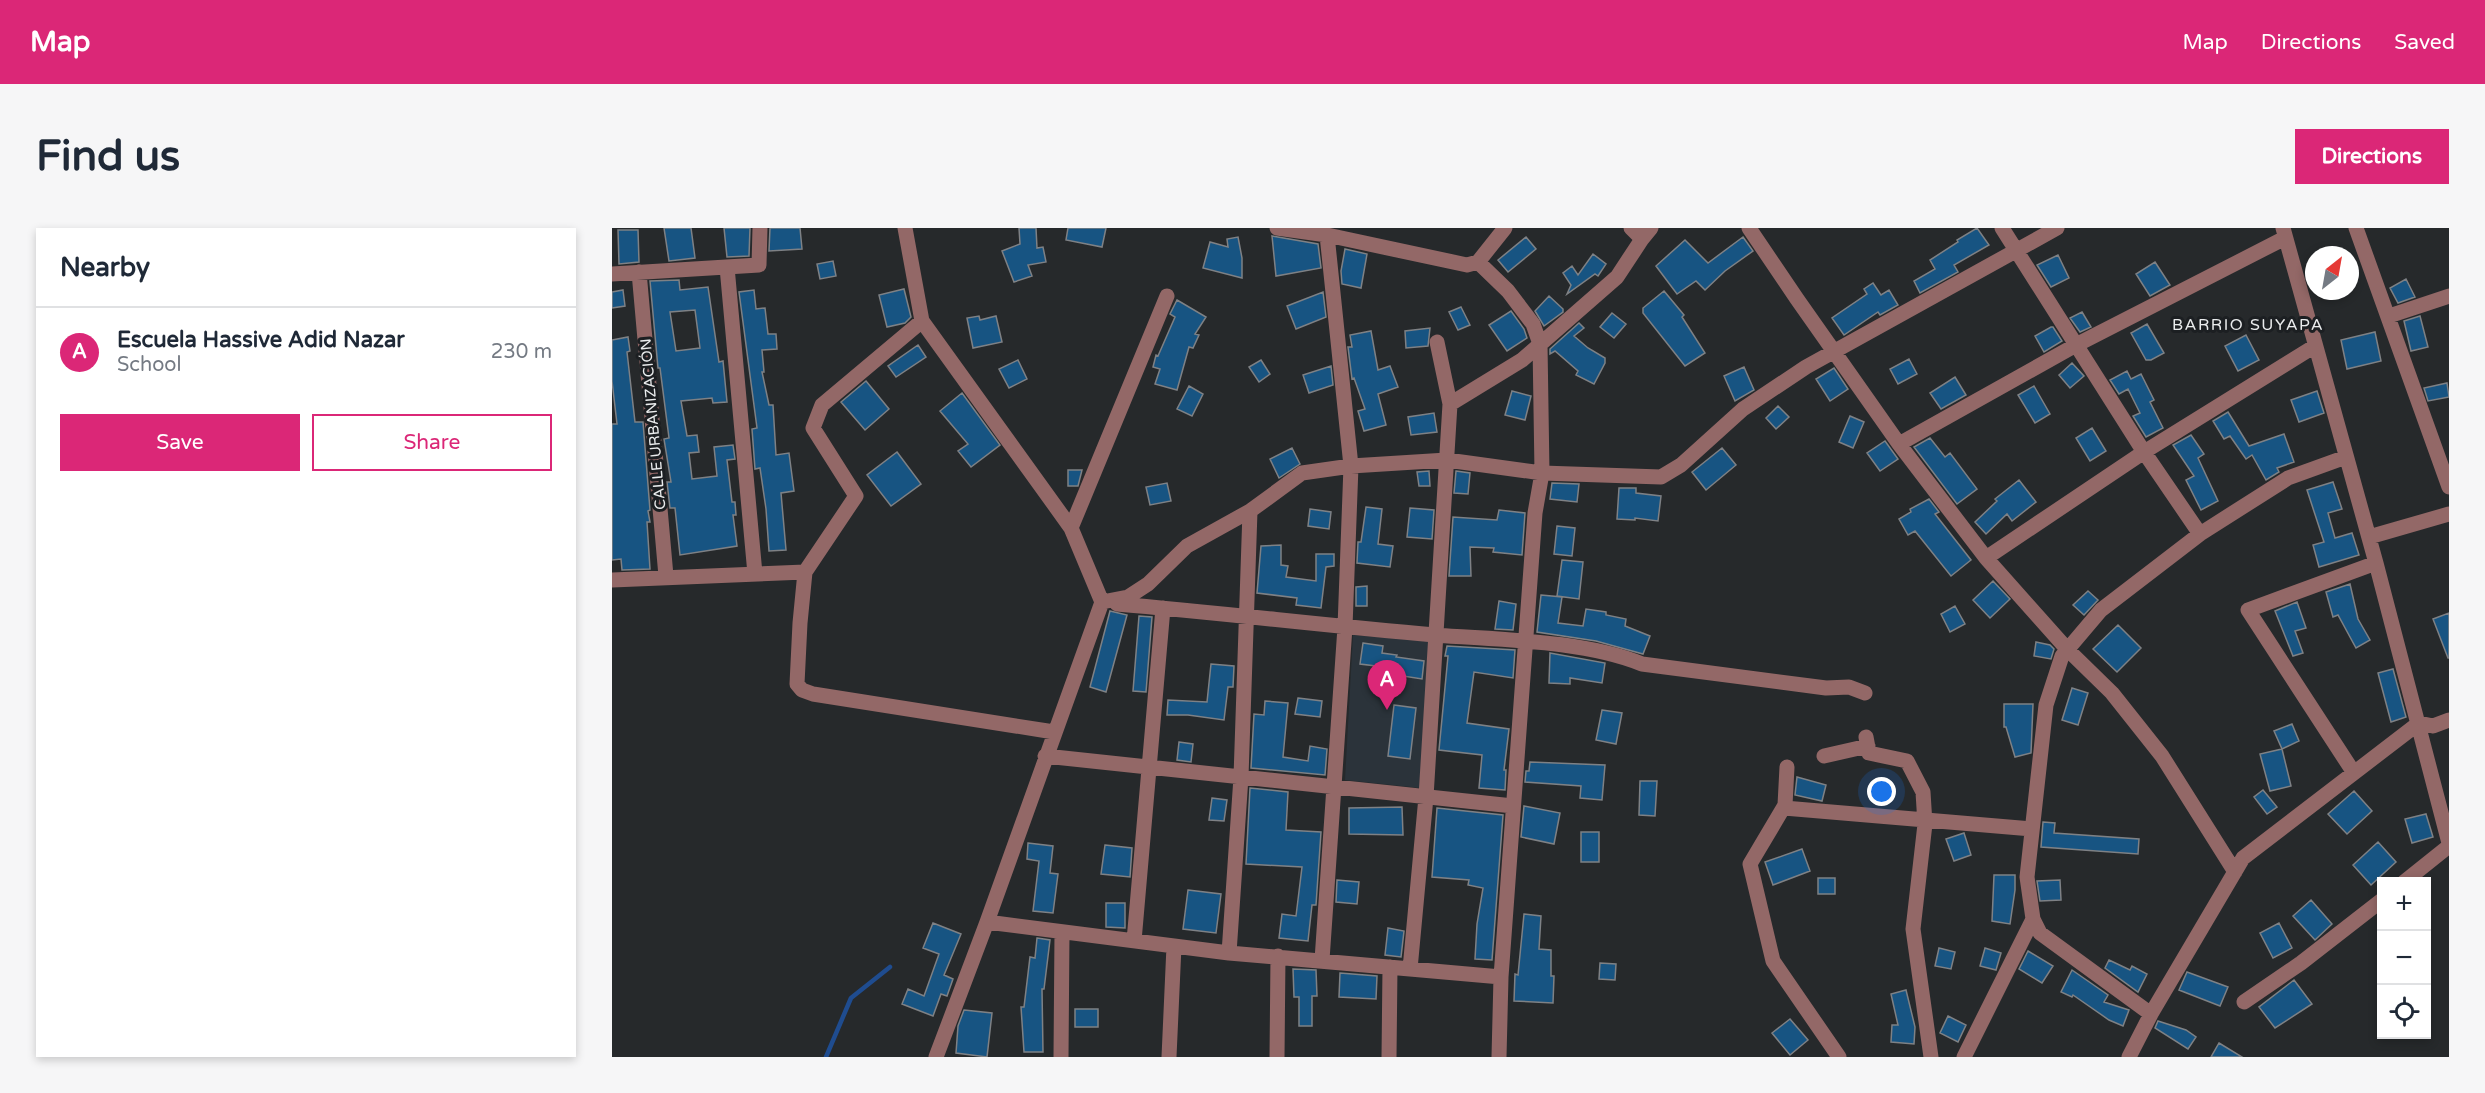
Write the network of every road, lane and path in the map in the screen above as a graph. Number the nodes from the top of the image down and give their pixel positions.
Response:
1 (760, 228) edge
2 (904, 228) edge
3 (1277, 228) edge
4 (1505, 228) edge
5 (1749, 228) edge
6 (2002, 228) edge
7 (2057, 228) edge
8 (2356, 228) edge
9 (1641, 232) edge
10 (2284, 233) edge
11 (1328, 235) junction
12 (2015, 249) junction
13 (1478, 262) junction
14 (727, 267) junction
15 (639, 272) junction
16 (612, 274) edge
17 (1167, 296) dead end
18 (2449, 296) edge
19 (2389, 316) junction
20 (922, 321) junction
21 (1437, 342) dead end
22 (1540, 344) junction
23 (2076, 345) junction
24 (2315, 346) junction
25 (1835, 351) junction
26 (1450, 404) junction
27 (1899, 444) junction
28 (2144, 452) junction
29 (2346, 457) junction
30 (1447, 460) junction
31 (1351, 466) junction
32 (1542, 473) junction
33 (2449, 487) edge
34 (1250, 511) junction
35 (2449, 514) edge
36 (1071, 528) junction
37 (2200, 534) junction
38 (2369, 537) junction
39 (1986, 558) junction
40 (2376, 562) junction
41 (805, 572) junction
42 (755, 574) junction
43 (666, 576) junction
44 (612, 580) edge
45 (1102, 602) junction
46 (1163, 608) junction
47 (1247, 615) junction
48 (1346, 627) junction
49 (1436, 635) junction
50 (1527, 641) junction
51 (2067, 649) junction
52 (1865, 693) dead end
53 (2449, 720) edge
54 (2419, 723) junction
55 (1054, 732) junction
56 (1045, 756) junction
57 (1824, 756) dead end
58 (1149, 767) junction
59 (1787, 768) dead end
60 (2354, 773) junction
61 (1241, 777) junction
62 (1336, 787) junction
63 (1426, 796) junction
64 (1513, 806) junction
65 (1784, 808) junction
66 (1924, 820) junction
67 (2032, 829) junction
68 (2449, 844) edge
69 (2235, 872) junction
70 (2410, 877) edge
71 (2377, 904) edge
72 (2033, 919) junction
73 (987, 922) junction
74 (1062, 932) junction
75 (1134, 941) junction
76 (1174, 946) junction
77 (1229, 953) junction
78 (1278, 956) junction
79 (1322, 960) junction
80 (1390, 967) junction
81 (1410, 969) junction
82 (1500, 977) junction
83 (2244, 1002) dead end
84 (2151, 1014) junction
85 (936, 1057) edge
86 (1061, 1057) edge
87 (1169, 1057) edge
88 (1277, 1057) edge
89 (1389, 1057) edge
90 (1499, 1057) edge
91 (1839, 1057) edge
92 (1931, 1057) edge
93 (1964, 1057) edge
94 (2129, 1057) edge

1 - 14 street
2 - 20 street
3 - 11 street
4 - 13 street
5 - 25 street
6 - 12 street
7 - 12 street
8 - 19 street
9 - 22 street
10 - 23 street
10 - 24 street
11 - 13 street
11 - 31 street
12 - 23 street
12 - 25 street
13 - 22 street
14 - 15 street
14 - 42 street
15 - 16 street
15 - 43 street, CALLE URBANIZACIÓN
17 - 36 street
18 - 19 street
19 - 33 street
20 - 36 street
20 - 41 street
21 - 26 street
22 - 26 street
22 - 32 street
23 - 27 street
23 - 28 street
24 - 28 street
24 - 29 street
25 - 27 street
25 - 32 street
26 - 30 street
27 - 39 street
28 - 37 street
28 - 39 street
29 - 37 street
29 - 38 street
30 - 31 street
30 - 32 street
30 - 49 street
31 - 34 street
31 - 48 street
32 - 50 street
34 - 45 street
34 - 47 street
35 - 38 street
36 - 45 street
37 - 51 street
38 - 40 street
39 - 51 street
40 - 54 street
40 - 60 street
41 - 42 street
41 - 55 street
42 - 43 street
43 - 44 street
45 - 46 street
45 - 55 street
46 - 47 street
46 - 58 street
47 - 48 street
47 - 61 street
48 - 49 street
48 - 62 street
49 - 50 street
49 - 63 street
50 - 52 street
50 - 64 street
51 - 67 street
51 - 69 street
53 - 54 street
54 - 60 street
54 - 68 street
55 - 56 street
56 - 58 street
56 - 73 street
57 - 66 street
58 - 61 street
58 - 75 street
59 - 65 street
60 - 69 street
61 - 62 street
61 - 77 street
62 - 63 street
62 - 79 street
63 - 64 street
63 - 81 street
64 - 82 street
65 - 66 street
65 - 91 street
66 - 67 street
66 - 92 street
67 - 72 street
68 - 70 street
69 - 84 street
71 - 83 street
72 - 84 street
72 - 93 street
73 - 74 street
73 - 85 street
74 - 75 street
74 - 86 street
75 - 76 street
76 - 77 street
76 - 87 street
77 - 78 street
78 - 79 street
78 - 88 street
79 - 80 street
80 - 81 street
80 - 89 street
81 - 82 street
82 - 90 street
84 - 94 street

